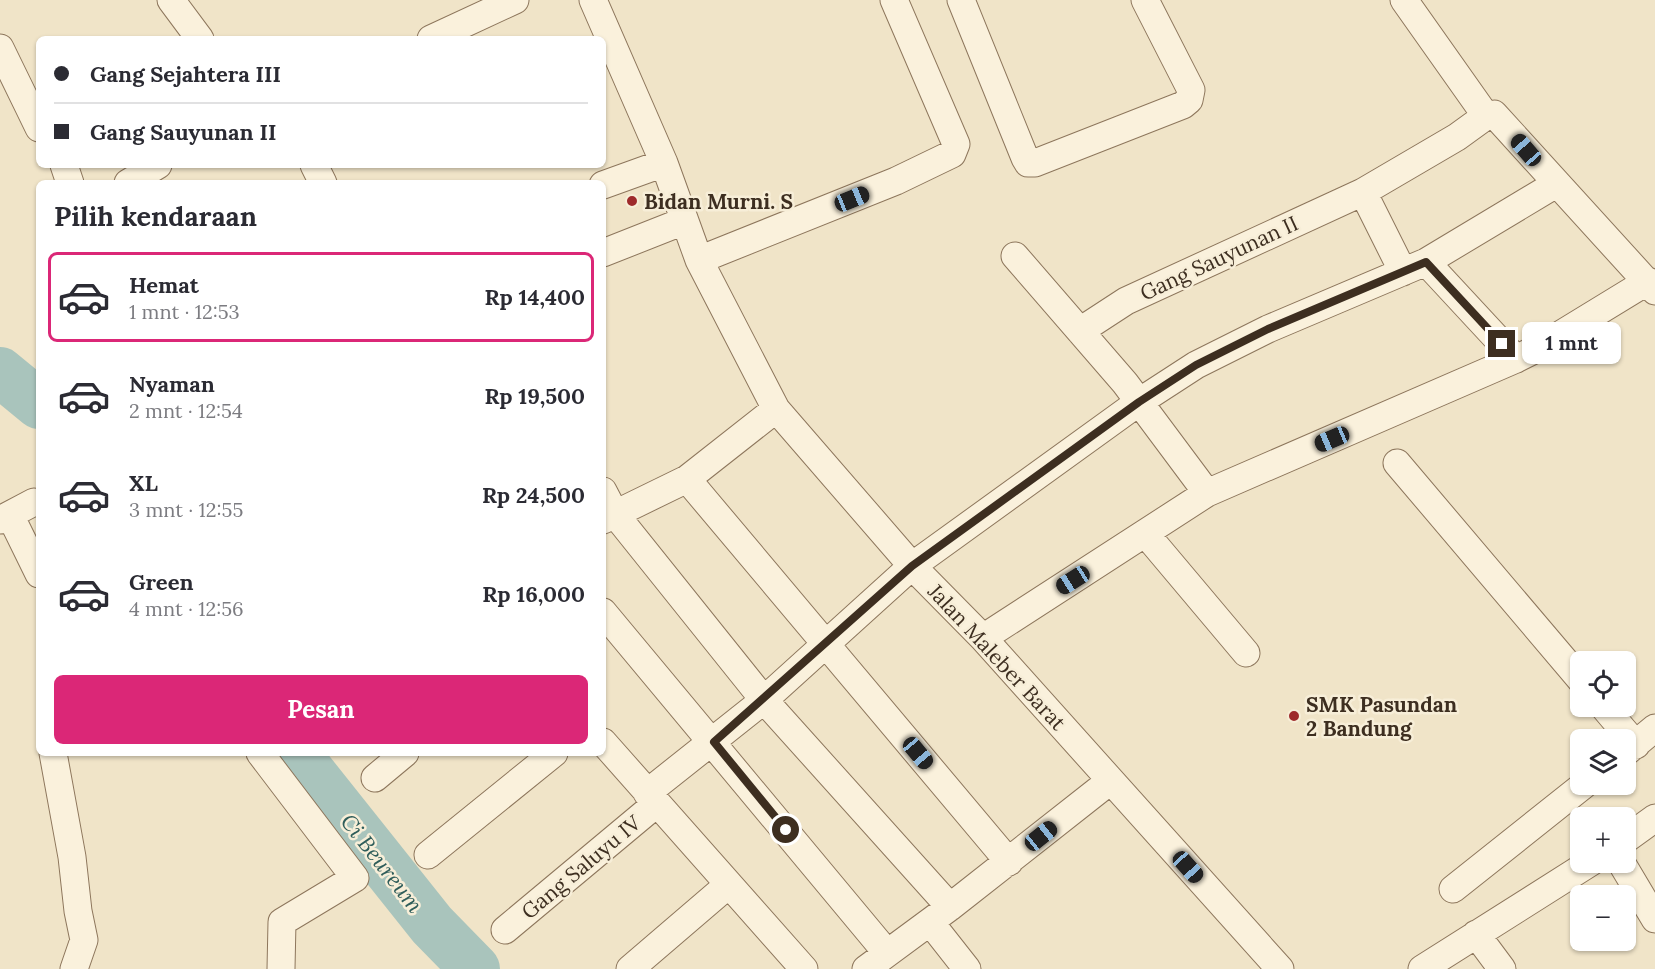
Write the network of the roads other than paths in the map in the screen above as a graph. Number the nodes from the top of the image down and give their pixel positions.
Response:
1 (171, 0) edge
2 (515, 0) edge
3 (593, 0) edge
4 (894, 0) edge
5 (961, 0) edge
6 (1145, 0) edge
7 (1404, 0) edge
8 (198, 36) edge
9 (437, 36) edge
10 (0, 48) edge
11 (1486, 116) junction
12 (36, 122) edge
13 (664, 163) junction
14 (153, 168) edge
15 (133, 180) edge
16 (606, 184) edge
17 (1556, 184) junction
18 (1363, 192) junction
19 (684, 221) junction
20 (606, 252) edge
21 (1015, 256) dead end
22 (699, 260) junction
23 (1415, 267) junction
24 (1652, 286) edge
25 (1080, 331) junction
26 (1516, 359) junction
27 (1139, 402) junction
28 (776, 409) junction
29 (1397, 463) dead end
30 (687, 479) junction
31 (1208, 493) junction
32 (34, 502) dead end
33 (607, 509) edge
34 (5, 518) edge
35 (1146, 533) junction
36 (912, 566) junction
37 (36, 569) edge
38 (606, 616) edge
39 (983, 638) junction
40 (826, 644) junction
41 (1246, 653) dead end
42 (1570, 667) edge
43 (764, 700) junction
44 (1614, 717) edge
45 (714, 742) junction
46 (1639, 742) edge
47 (606, 746) edge
48 (54, 756) edge
49 (262, 756) edge
50 (401, 756) edge
51 (550, 756) edge
52 (375, 778) dead end
53 (1110, 782) junction
54 (1571, 795) edge
55 (651, 799) junction
56 (1655, 818) edge
57 (1636, 832) edge
58 (428, 855) dead end
59 (1009, 862) junction
60 (1573, 873) edge
61 (1628, 873) edge
62 (728, 885) junction
63 (1453, 889) dead end
64 (940, 915) junction
65 (1655, 919) edge
66 (505, 930) dead end
67 (1476, 934) junction
68 (877, 961) edge
69 (790, 964) edge
70 (74, 969) edge
71 (281, 969) edge
72 (630, 969) edge
73 (968, 969) edge
74 (1280, 969) edge
75 (1422, 969) edge
76 (1502, 969) edge

1 - 8 street
2 - 9 street
3 - 13 street, Jalan Maleber Barat
4 - 22 street
5 - 6 street
7 - 11 street
10 - 12 street
11 - 17 street
11 - 18 street, Gang Sauyunan II
13 - 16 street
13 - 19 street, Jalan Maleber Barat
14 - 15 street
17 - 23 street, Gang Saluyu IV
17 - 24 street
18 - 23 street
18 - 25 street, Gang Sauyunan II
19 - 20 street
19 - 22 street, Jalan Maleber Barat
21 - 25 street
22 - 28 street, Jalan Maleber Barat
23 - 26 street
23 - 27 street, Gang Saluyu IV
24 - 26 street
25 - 27 street
26 - 31 street
27 - 31 street
27 - 36 street, Gang Saluyu IV
28 - 30 street
28 - 36 street, Jalan Maleber Barat
29 - 42 street
30 - 33 street
30 - 40 street
31 - 35 street
32 - 34 street
33 - 43 street
34 - 37 street
35 - 39 street
35 - 41 street
36 - 39 street, Jalan Maleber Barat
36 - 40 street, Gang Saluyu IV
38 - 45 street
39 - 53 street, Jalan Maleber Barat
40 - 43 street, Gang Saluyu IV
40 - 59 street
43 - 45 street, Gang Saluyu IV
43 - 64 street
44 - 46 street
45 - 55 street, Gang Saluyu IV
45 - 68 street
47 - 55 street
48 - 70 street
49 - 71 street
50 - 52 street
51 - 58 street
53 - 59 street
53 - 74 street, Jalan Maleber Barat
54 - 63 street
55 - 62 street
55 - 66 street, Gang Saluyu IV
56 - 57 street
59 - 64 street
60 - 67 street
61 - 65 street
62 - 69 street
62 - 72 street
64 - 68 street
64 - 73 street
67 - 75 street
67 - 76 street

